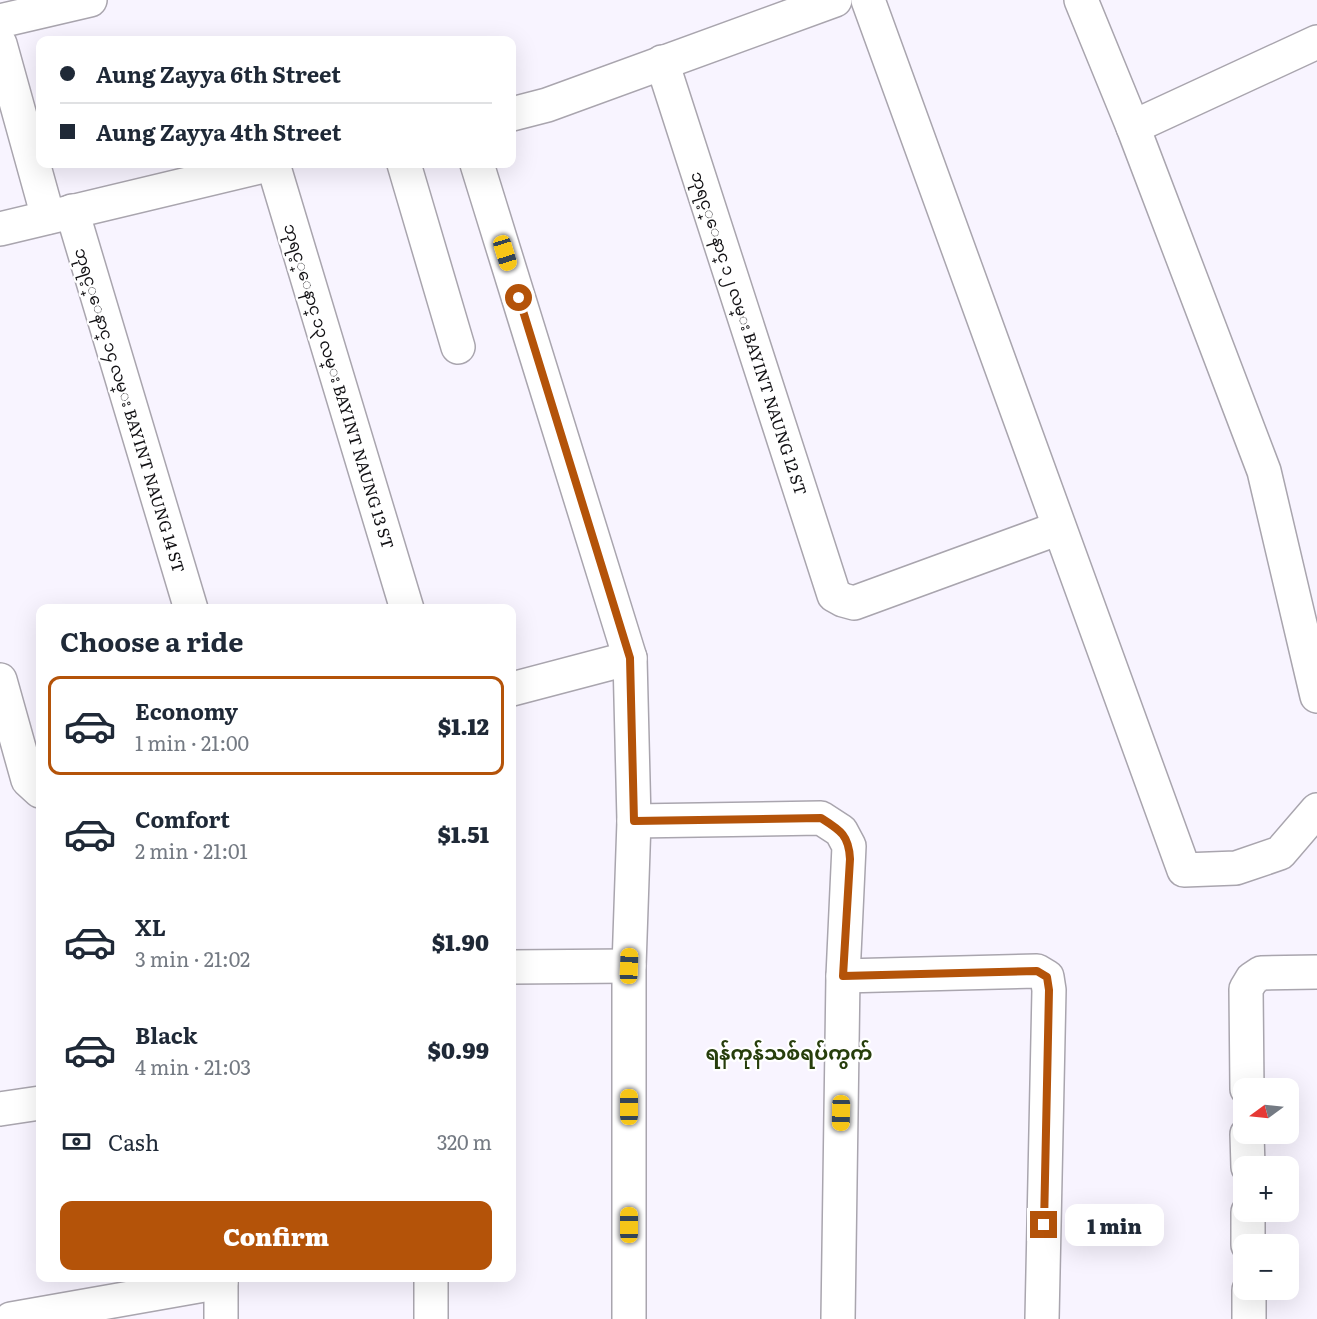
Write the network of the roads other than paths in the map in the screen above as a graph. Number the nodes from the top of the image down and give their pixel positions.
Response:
1 (90, 0) edge
2 (835, 0) edge
3 (868, 0) edge
4 (1081, 0) edge
5 (0, 21) edge
6 (1317, 42) edge
7 (0, 44) edge
8 (662, 62) junction
9 (516, 113) edge
10 (1134, 127) junction
11 (36, 146) edge
12 (44, 168) edge
13 (256, 168) edge
14 (274, 168) edge
15 (405, 168) edge
16 (478, 168) edge
17 (60, 214) junction
18 (0, 229) edge
19 (458, 347) dead end
20 (1059, 528) junction
21 (189, 604) edge
22 (405, 604) edge
23 (630, 658) junction
24 (0, 680) edge
25 (516, 688) edge
26 (1317, 696) edge
27 (36, 787) edge
28 (1317, 810) edge
29 (634, 821) junction
30 (629, 966) junction
31 (516, 967) edge
32 (1317, 972) edge
33 (843, 976) junction
34 (1247, 1078) edge
35 (36, 1104) edge
36 (0, 1109) edge
37 (210, 1282) edge
38 (221, 1282) edge
39 (431, 1282) edge
40 (1249, 1300) edge
41 (11, 1319) edge
42 (221, 1319) edge
43 (431, 1319) edge
44 (629, 1319) edge
45 (838, 1319) edge
46 (1042, 1319) edge
47 (1249, 1319) edge

1 - 5 street
2 - 8 street
3 - 20 street
4 - 10 street
6 - 10 street
7 - 11 street, ဘုရင့္ေနာင္ ၁၄ လမ္း BAYINT NAUNG 14 ST
8 - 9 street
8 - 20 street, ဘုရင့္ေနာင္ ၁၂ လမ္း BAYINT NAUNG 12 ST
10 - 26 street
12 - 17 street, ဘုရင့္ေနာင္ ၁၄ လမ္း BAYINT NAUNG 14 ST
13 - 17 street
14 - 22 street, ဘုရင့္ေနာင္ ၁၃ လမ္း BAYINT NAUNG 13 ST
15 - 19 street
16 - 23 street
17 - 18 street
17 - 21 street, ဘုရင့္ေနာင္ ၁၄ လမ္း BAYINT NAUNG 14 ST
20 - 28 street
23 - 25 street
23 - 29 street
24 - 27 street
29 - 30 street
29 - 33 street
30 - 31 street
30 - 44 street
32 - 34 street
33 - 45 street
33 - 46 street
35 - 36 street
37 - 41 street
38 - 42 street
39 - 43 street
40 - 47 street

